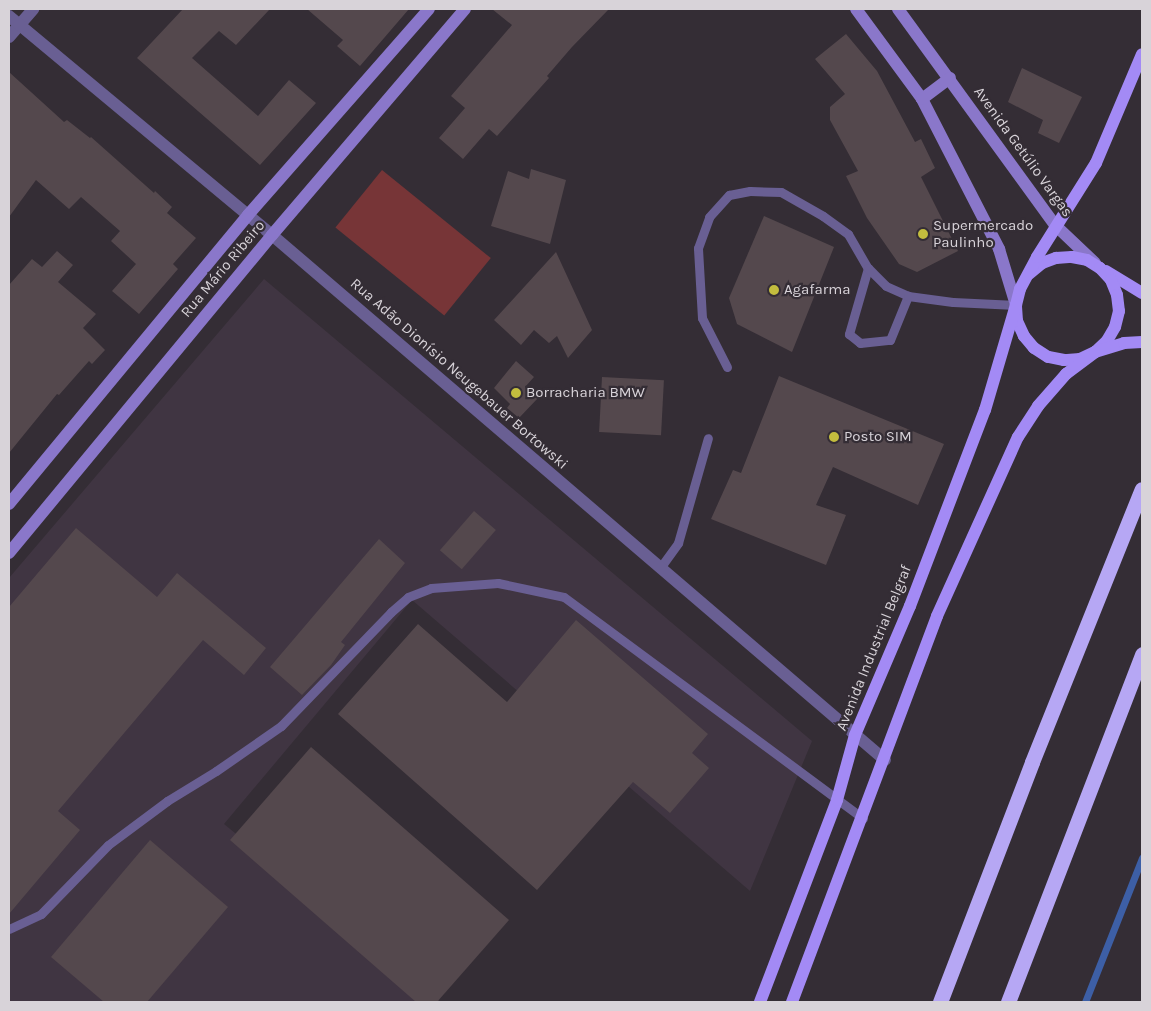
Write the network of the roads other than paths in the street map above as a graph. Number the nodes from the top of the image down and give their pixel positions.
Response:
1 (32, 9) edge
2 (430, 9) edge
3 (465, 9) edge
4 (856, 9) edge
5 (898, 9) edge
6 (9, 16) edge
7 (18, 25) junction
8 (9, 37) edge
9 (1142, 54) edge
10 (950, 78) junction
11 (922, 99) junction
12 (248, 215) junction
13 (1055, 225) junction
14 (272, 234) junction
15 (868, 268) junction
16 (1100, 268) junction
17 (1029, 274) junction
18 (1142, 293) edge
19 (908, 296) junction
20 (1016, 305) junction
21 (1142, 342) edge
22 (1095, 352) junction
23 (727, 367) dead end
24 (708, 438) dead end
25 (1142, 489) edge
26 (9, 504) edge
27 (9, 553) edge
28 (660, 568) junction
29 (1142, 654) edge
30 (855, 735) junction
31 (885, 760) junction
32 (837, 800) junction
33 (863, 818) junction
34 (9, 928) edge
35 (760, 1002) edge
36 (792, 1002) edge
37 (940, 1002) edge
38 (1008, 1002) edge

1 - 7 street
2 - 12 main road, Rua Mário Ribeiro
3 - 14 main road, Rua Mário Ribeiro
4 - 11 main road
5 - 10 main road, Avenida Getúlio Vargas
6 - 7 street, Rua Adão Dionísio Neugebauer Bortowski
7 - 8 street
7 - 12 street, Rua Adão Dionísio Neugebauer Bortowski
9 - 13 main road
10 - 11 main road
10 - 13 main road, Avenida Getúlio Vargas
11 - 20 main road
12 - 14 street, Rua Adão Dionísio Neugebauer Bortowski
12 - 26 main road, Rua Mário Ribeiro
13 - 16 main road, Avenida Getúlio Vargas
13 - 17 main road
14 - 27 main road, Rua Mário Ribeiro
14 - 28 street, Rua Adão Dionísio Neugebauer Bortowski
15 - 19 lane
15 - 19 lane
15 - 23 lane
16 - 17 main road
16 - 18 main road, Avenida Getúlio Vargas
16 - 22 main road
17 - 20 main road
19 - 20 lane
20 - 22 main road
20 - 30 main road, Avenida Industrial Belgraf
21 - 22 main road
22 - 31 main road
24 - 28 lane
25 - 37 highway
28 - 30 street, Rua Adão Dionísio Neugebauer Bortowski
29 - 38 highway
30 - 31 street, Rua Adão Dionísio Neugebauer Bortowski
30 - 32 main road, Avenida Industrial Belgraf
31 - 33 main road
32 - 33 lane
32 - 34 lane
32 - 35 main road, Avenida Industrial Belgraf
33 - 36 main road

